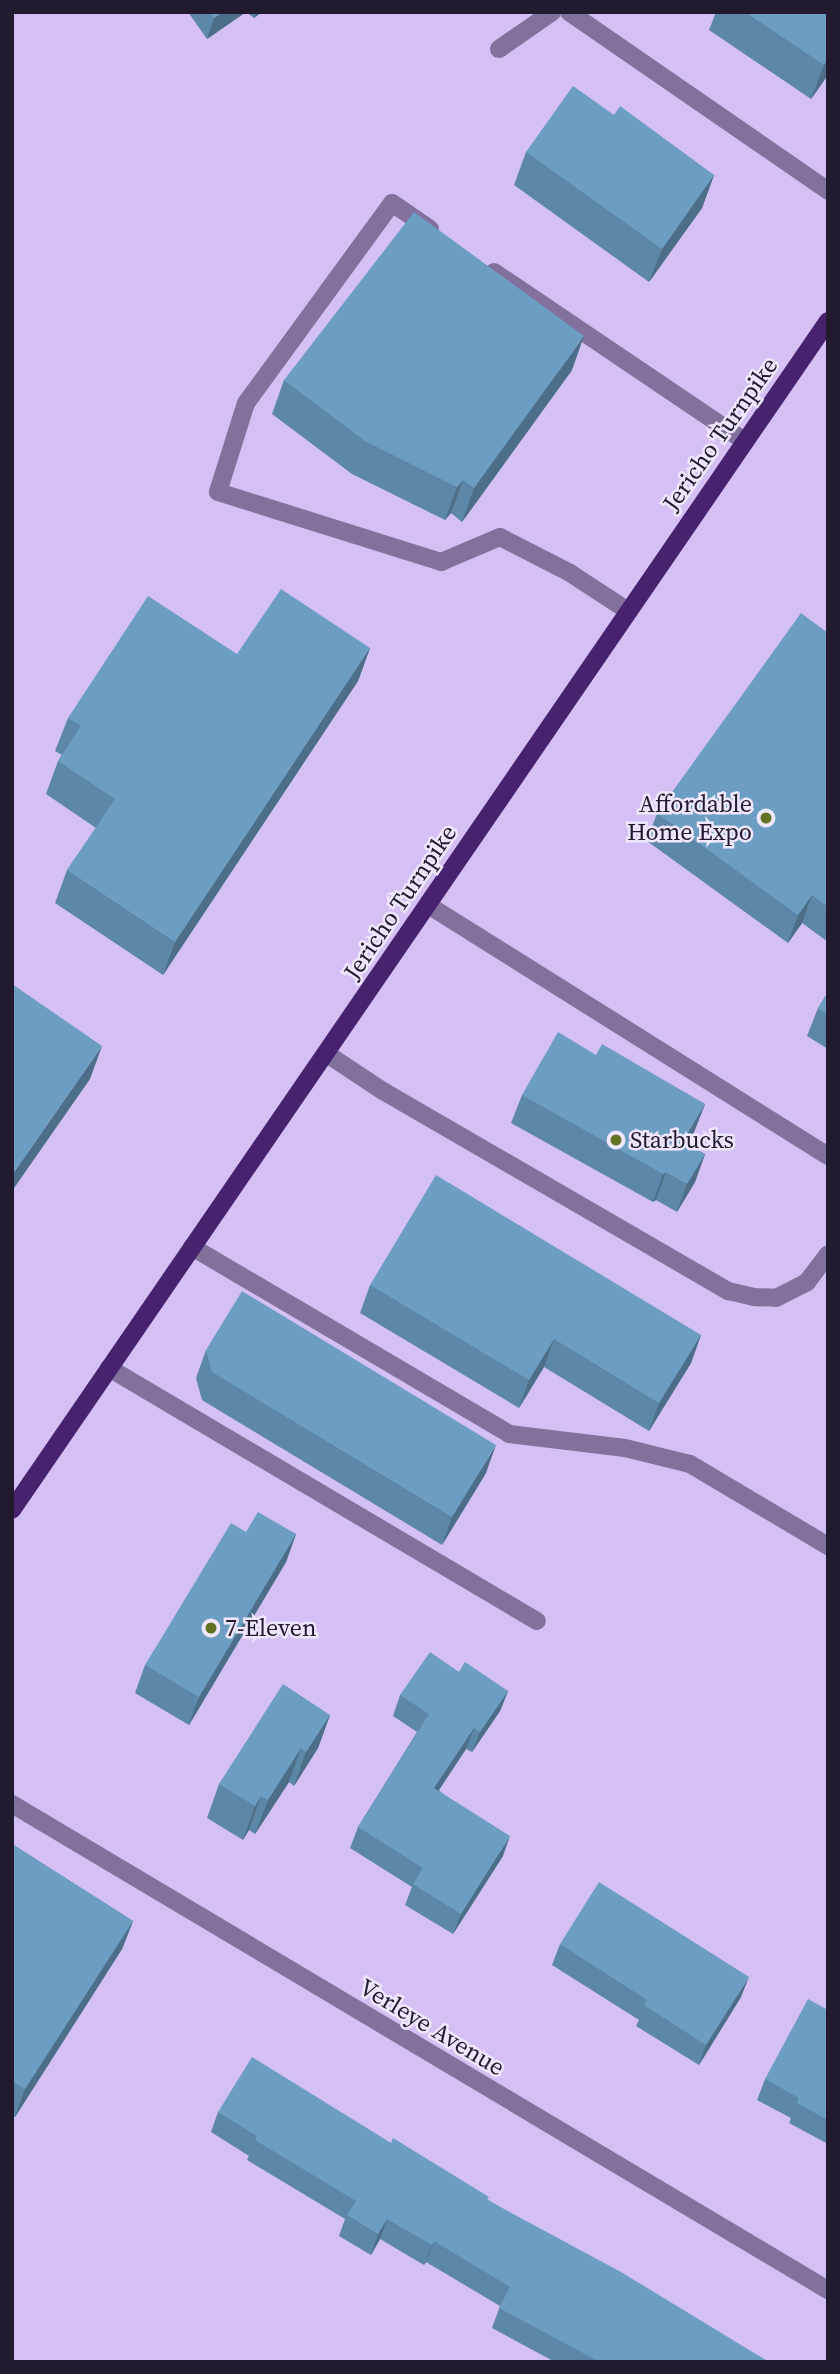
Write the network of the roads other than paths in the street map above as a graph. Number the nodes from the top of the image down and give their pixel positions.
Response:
1 (552, 12) edge
2 (569, 12) edge
3 (499, 49) dead end
4 (828, 191) edge
5 (449, 242) edge
6 (483, 264) edge
7 (828, 321) edge
8 (746, 441) junction
9 (628, 611) junction
10 (428, 905) junction
11 (327, 1054) junction
12 (828, 1156) edge
13 (192, 1247) junction
14 (828, 1254) edge
15 (109, 1368) junction
16 (12, 1510) edge
17 (828, 1546) edge
18 (537, 1621) dead end
19 (12, 1804) edge
20 (828, 2290) edge

1 - 3 street
2 - 4 street
5 - 9 street
6 - 8 street
7 - 8 main road, Jericho Turnpike
8 - 9 main road, Jericho Turnpike
9 - 10 main road, Jericho Turnpike
10 - 11 main road, Jericho Turnpike
10 - 12 street
11 - 13 main road, Jericho Turnpike
11 - 14 street
13 - 15 main road, Jericho Turnpike
13 - 17 street
15 - 16 main road, Jericho Turnpike
15 - 18 street
19 - 20 street, Verleye Avenue

